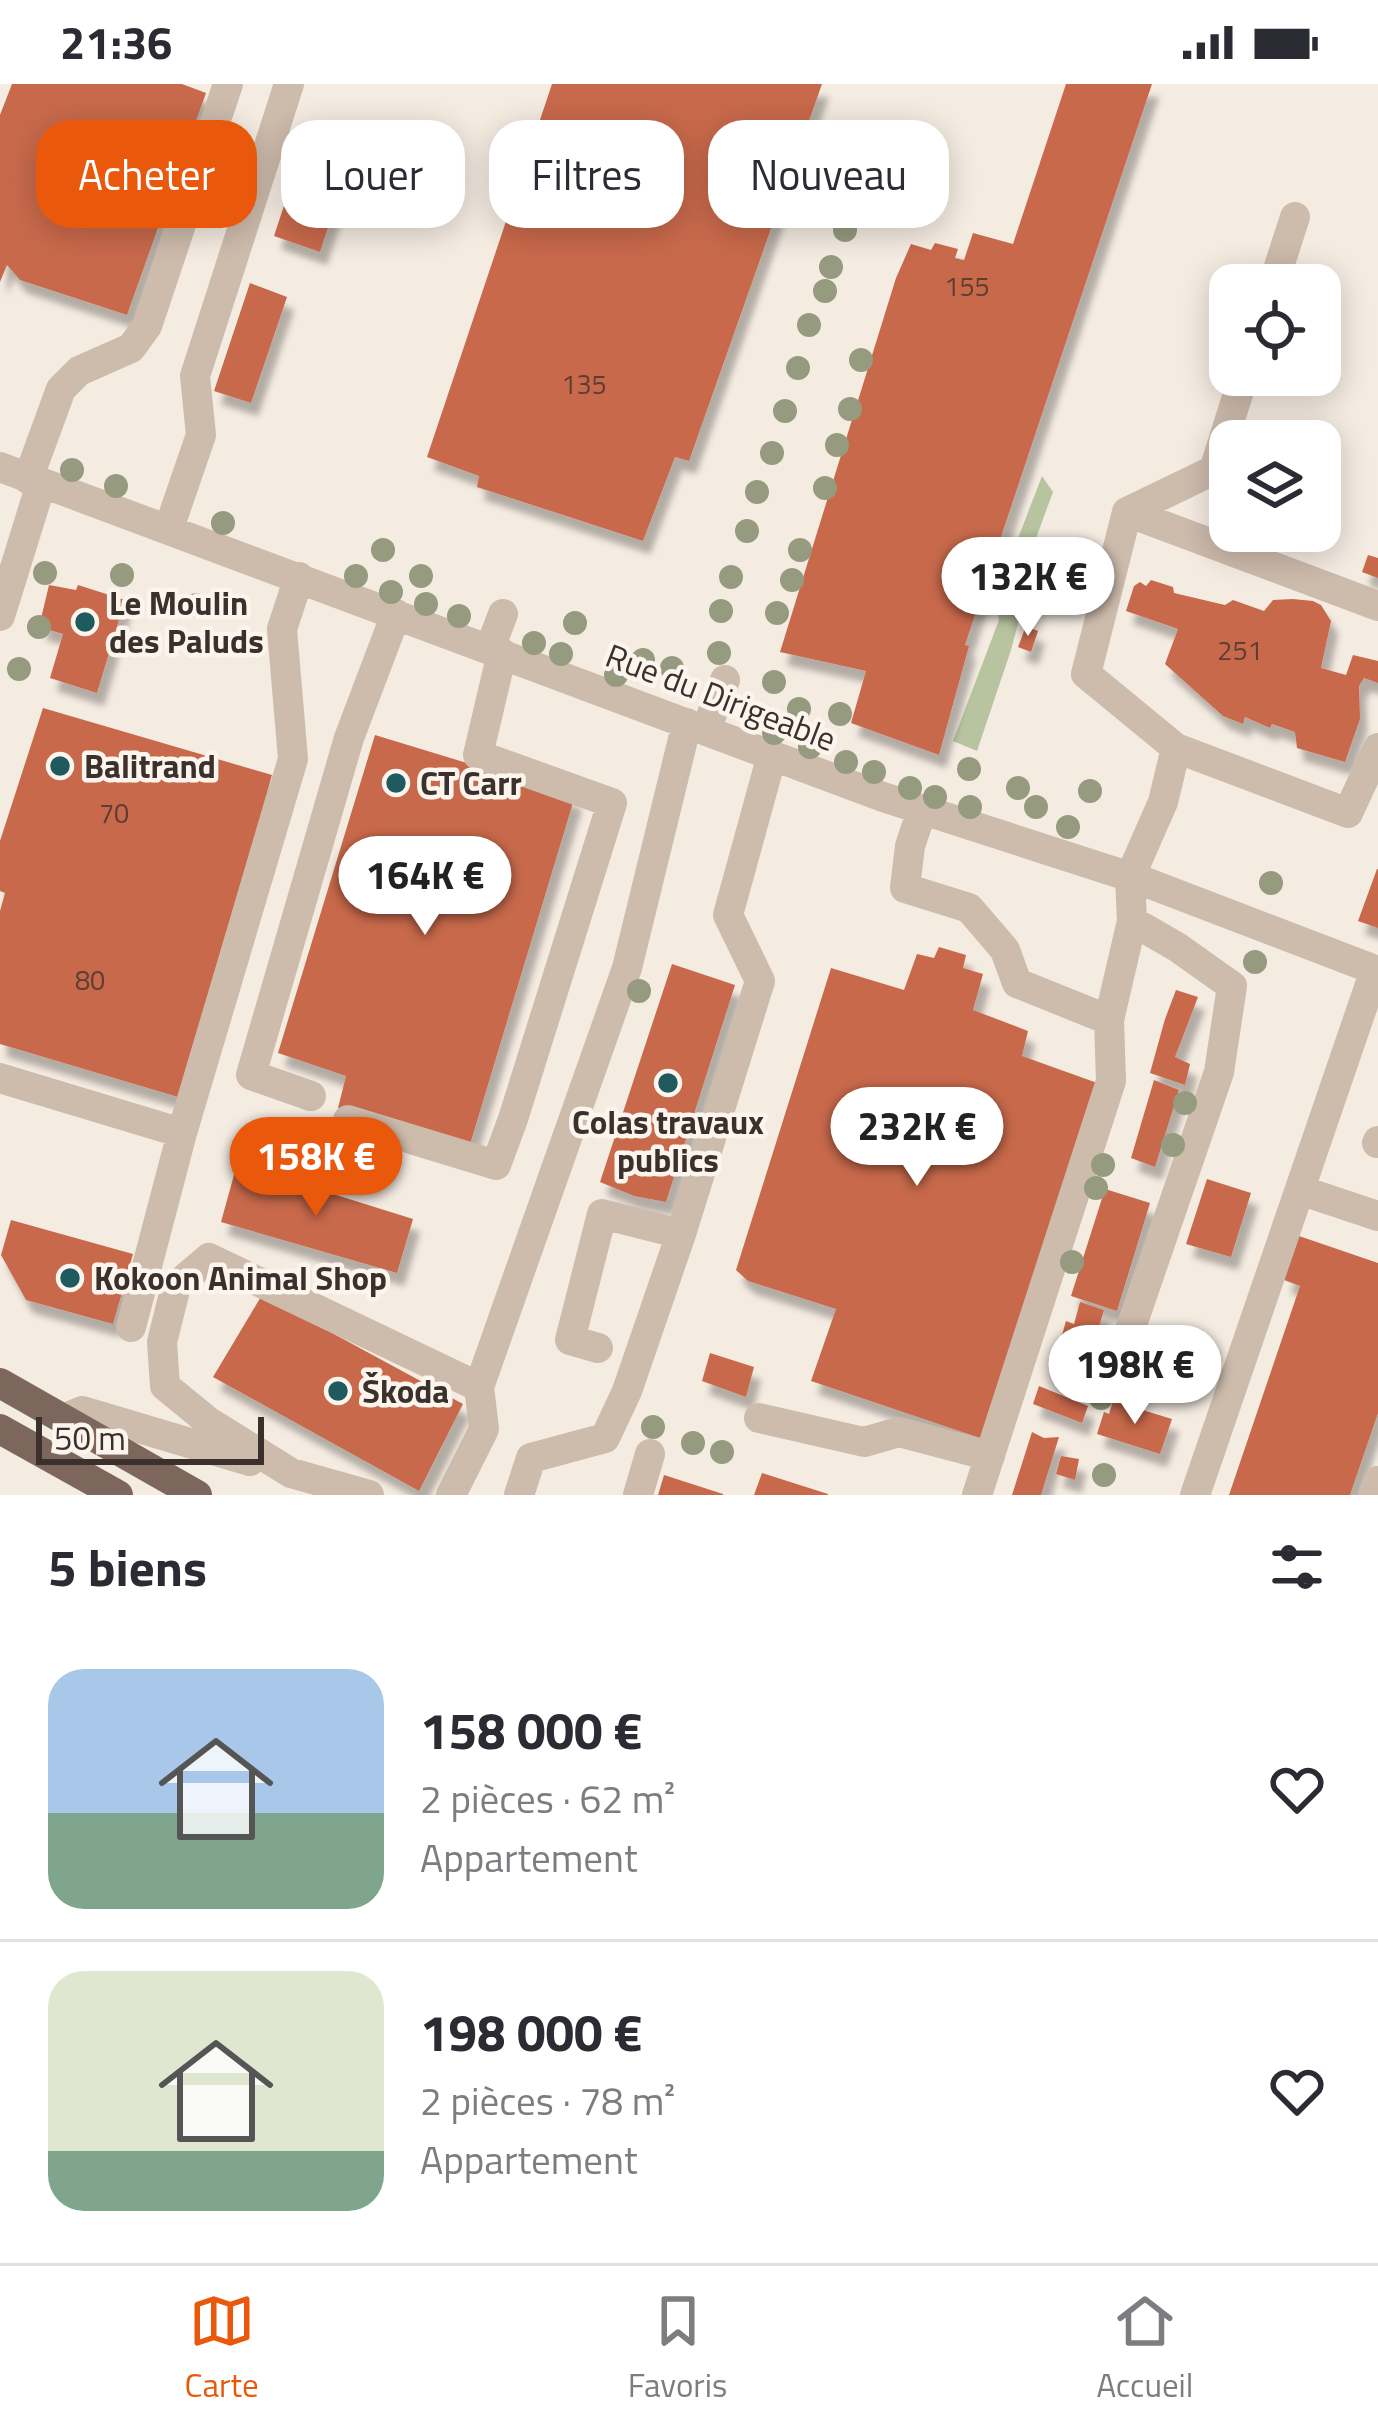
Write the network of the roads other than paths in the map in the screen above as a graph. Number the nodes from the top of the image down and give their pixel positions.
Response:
1 (228, 84) edge
2 (289, 84) edge
3 (1294, 217) dead end
4 (1279, 264) edge
5 (1237, 396) edge
6 (23, 476) edge
7 (1127, 512) junction
8 (169, 528) junction
9 (299, 577) junction
10 (1378, 606) edge
11 (396, 614) junction
12 (503, 614) dead end
13 (0, 616) edge
14 (496, 650) junction
15 (725, 680) dead end
16 (697, 726) junction
17 (1176, 748) junction
18 (1378, 748) edge
19 (772, 754) junction
20 (922, 810) junction
21 (1130, 877) junction
22 (1132, 921) junction
23 (1377, 971) edge
24 (1109, 1020) junction
25 (0, 1078) edge
26 (311, 1096) dead end
27 (348, 1120) dead end
28 (182, 1133) junction
29 (1300, 1190) junction
30 (1378, 1216) edge
31 (681, 1234) junction
32 (131, 1328) dead end
33 (1125, 1345) dead end
34 (598, 1348) dead end
35 (0, 1383) edge
36 (479, 1388) junction
37 (759, 1418) dead end
38 (63, 1419) junction
39 (0, 1429) edge
40 (650, 1454) dead end
41 (990, 1456) junction
42 (1378, 1481) edge
43 (300, 1484) edge
44 (118, 1495) edge
45 (197, 1495) edge
46 (369, 1495) edge
47 (452, 1495) edge
48 (519, 1495) edge
49 (638, 1495) edge
50 (977, 1495) edge
51 (1196, 1495) edge
52 (1372, 1495) edge

1 - 6 street
2 - 8 street
3 - 4 street
5 - 7 street
6 - 8 street, Rue du Dirigeable
6 - 13 street
7 - 10 street
7 - 17 street
8 - 9 street, Rue du Dirigeable
9 - 11 street, Rue du Dirigeable
9 - 28 street
11 - 14 street, Rue du Dirigeable
11 - 26 street
12 - 14 street
14 - 16 street, Rue du Dirigeable
14 - 27 street
15 - 16 street
16 - 19 street, Rue du Dirigeable
16 - 36 street
17 - 18 street
17 - 21 street
19 - 20 street, Rue du Dirigeable
19 - 31 street
20 - 21 street, Rue du Dirigeable
20 - 24 street
21 - 22 street
21 - 23 street, Rue du Dirigeable
22 - 24 street
22 - 33 street
23 - 29 street
24 - 41 street
25 - 28 street
28 - 32 street
29 - 30 street
29 - 51 street
31 - 34 street
31 - 48 street
35 - 38 main road
36 - 43 street
36 - 47 street
37 - 41 street
38 - 43 street
38 - 45 main road
39 - 44 main road
40 - 49 street
41 - 50 street
42 - 52 street
43 - 46 street

